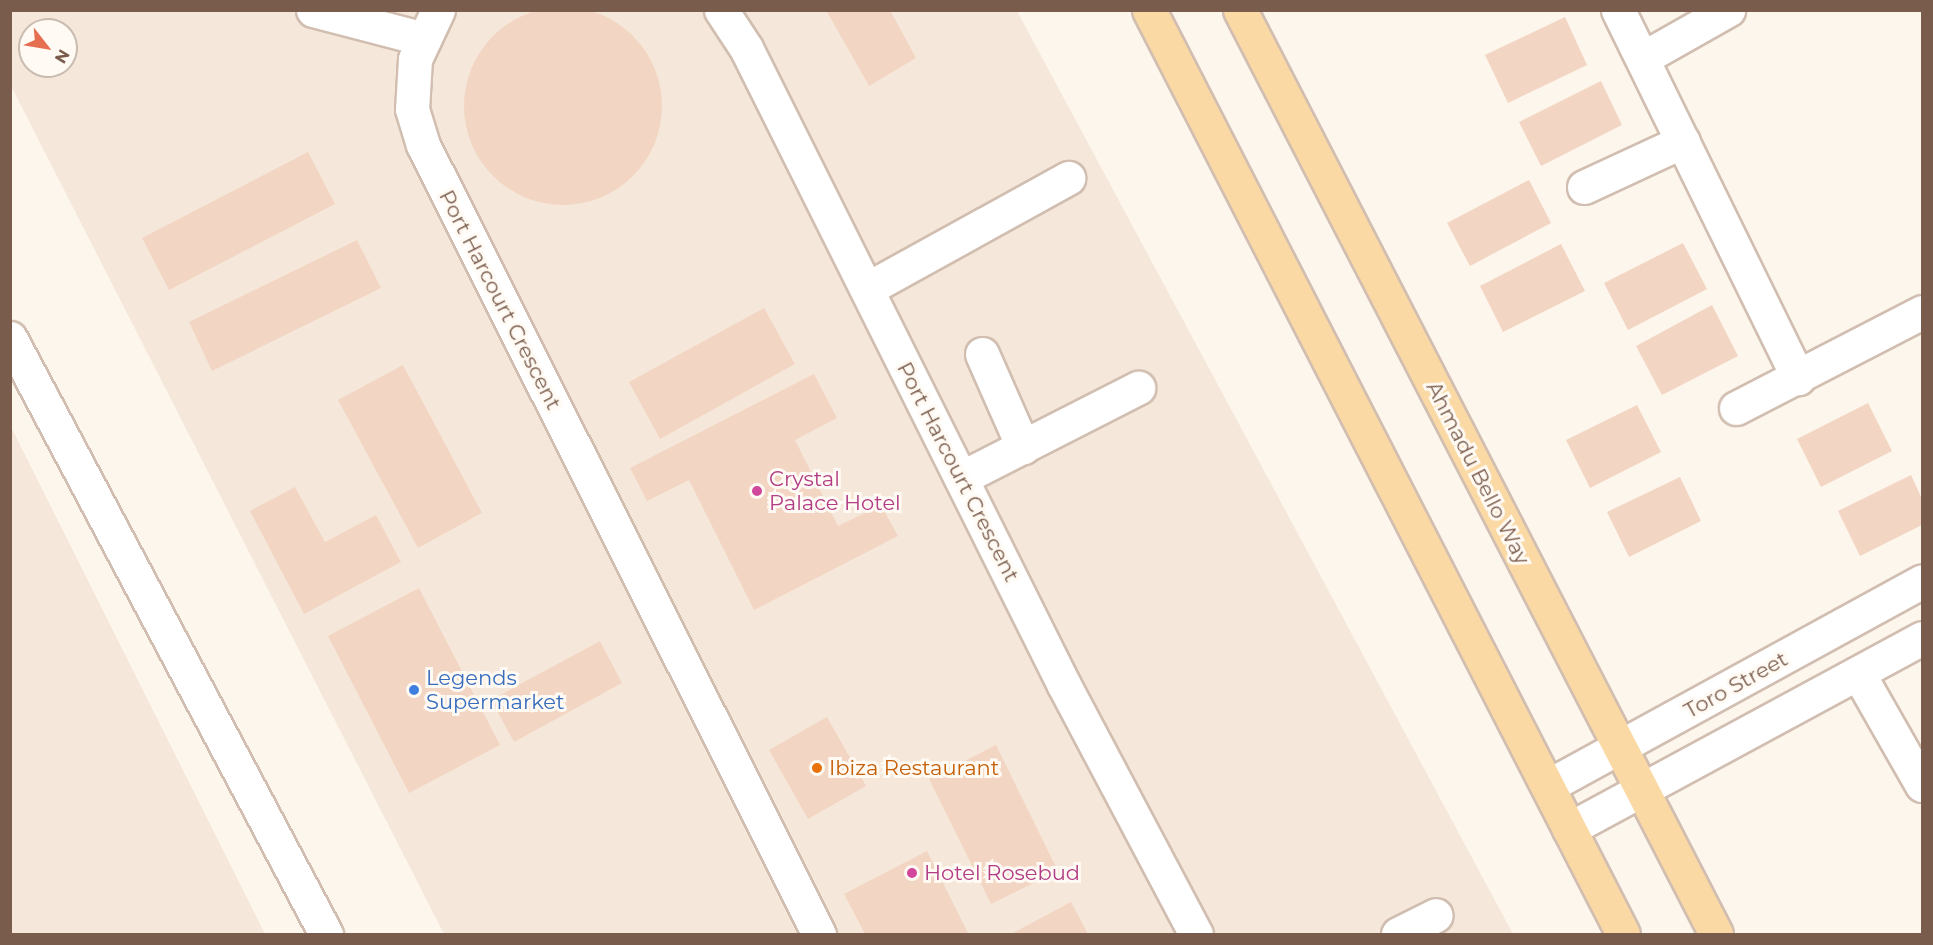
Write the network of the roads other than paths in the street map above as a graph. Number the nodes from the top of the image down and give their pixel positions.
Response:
1 (313, 10) edge
2 (721, 10) edge
3 (1149, 10) edge
4 (1240, 10) edge
5 (1618, 10) edge
6 (1728, 10) edge
7 (425, 19) edge
8 (1643, 58) junction
9 (1683, 141) junction
10 (1068, 178) dead end
11 (1584, 187) dead end
12 (867, 289) junction
13 (1923, 312) edge
14 (10, 338) edge
15 (982, 354) dead end
16 (1798, 378) junction
17 (1138, 388) dead end
18 (1736, 408) dead end
19 (1023, 447) junction
20 (961, 478) junction
21 (1923, 581) edge
22 (1923, 638) edge
23 (1858, 673) junction
24 (1911, 733) edge
25 (1620, 749) junction
26 (1923, 785) edge
27 (1548, 786) junction
28 (1641, 792) junction
29 (1569, 829) junction
30 (1436, 915) dead end
31 (326, 934) edge
32 (819, 934) edge
33 (1196, 934) edge
34 (1398, 934) edge
35 (1623, 934) edge
36 (1716, 934) edge

1 - 7 street
2 - 12 street, Port Harcourt Crescent
3 - 27 main road
4 - 25 main road, Ahmadu Bello Way
5 - 8 street
6 - 8 street
7 - 32 street, Port Harcourt Crescent
8 - 9 street
9 - 11 street
9 - 16 street
10 - 12 street
12 - 20 street, Port Harcourt Crescent
13 - 16 street
14 - 31 street
15 - 19 street
16 - 18 street
17 - 19 street
19 - 20 street
20 - 33 street, Port Harcourt Crescent
21 - 25 street, Toro Street
22 - 23 street
23 - 24 street
23 - 28 street
24 - 26 street
25 - 27 street, Toro Street
25 - 28 main road, Ahmadu Bello Way
27 - 29 main road
28 - 29 street
28 - 36 main road, Ahmadu Bello Way
29 - 35 main road
30 - 34 street

